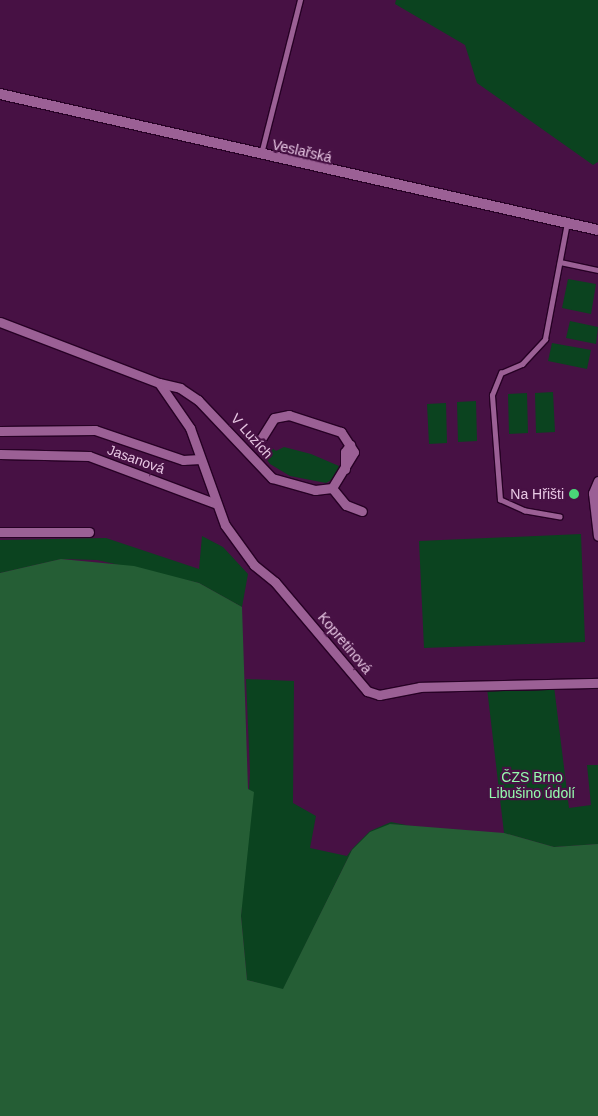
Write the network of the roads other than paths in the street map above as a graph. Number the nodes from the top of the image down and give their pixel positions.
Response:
1 (300, 0) edge
2 (0, 94) edge
3 (260, 156) junction
4 (567, 223) junction
5 (598, 230) edge
6 (560, 262) junction
7 (598, 270) edge
8 (0, 322) edge
9 (159, 384) junction
10 (0, 431) edge
11 (259, 442) dead end
12 (0, 454) edge
13 (200, 459) junction
14 (598, 481) edge
15 (332, 488) junction
16 (214, 503) junction
17 (362, 511) dead end
18 (560, 517) dead end
19 (0, 532) edge
20 (88, 532) dead end
21 (598, 536) edge
22 (598, 683) edge

1 - 3 lane
2 - 3 street, Veslařská
3 - 4 street, Veslařská
4 - 5 street, Veslařská
4 - 6 lane
6 - 7 lane
6 - 18 lane
8 - 9 street
9 - 13 street
9 - 15 street, V Luzích
10 - 13 street, Jasanová
11 - 15 street, V Luzích
12 - 16 street, Jasanová
13 - 16 street
14 - 21 street
15 - 17 street
16 - 22 street, Kopretinová
19 - 20 street

